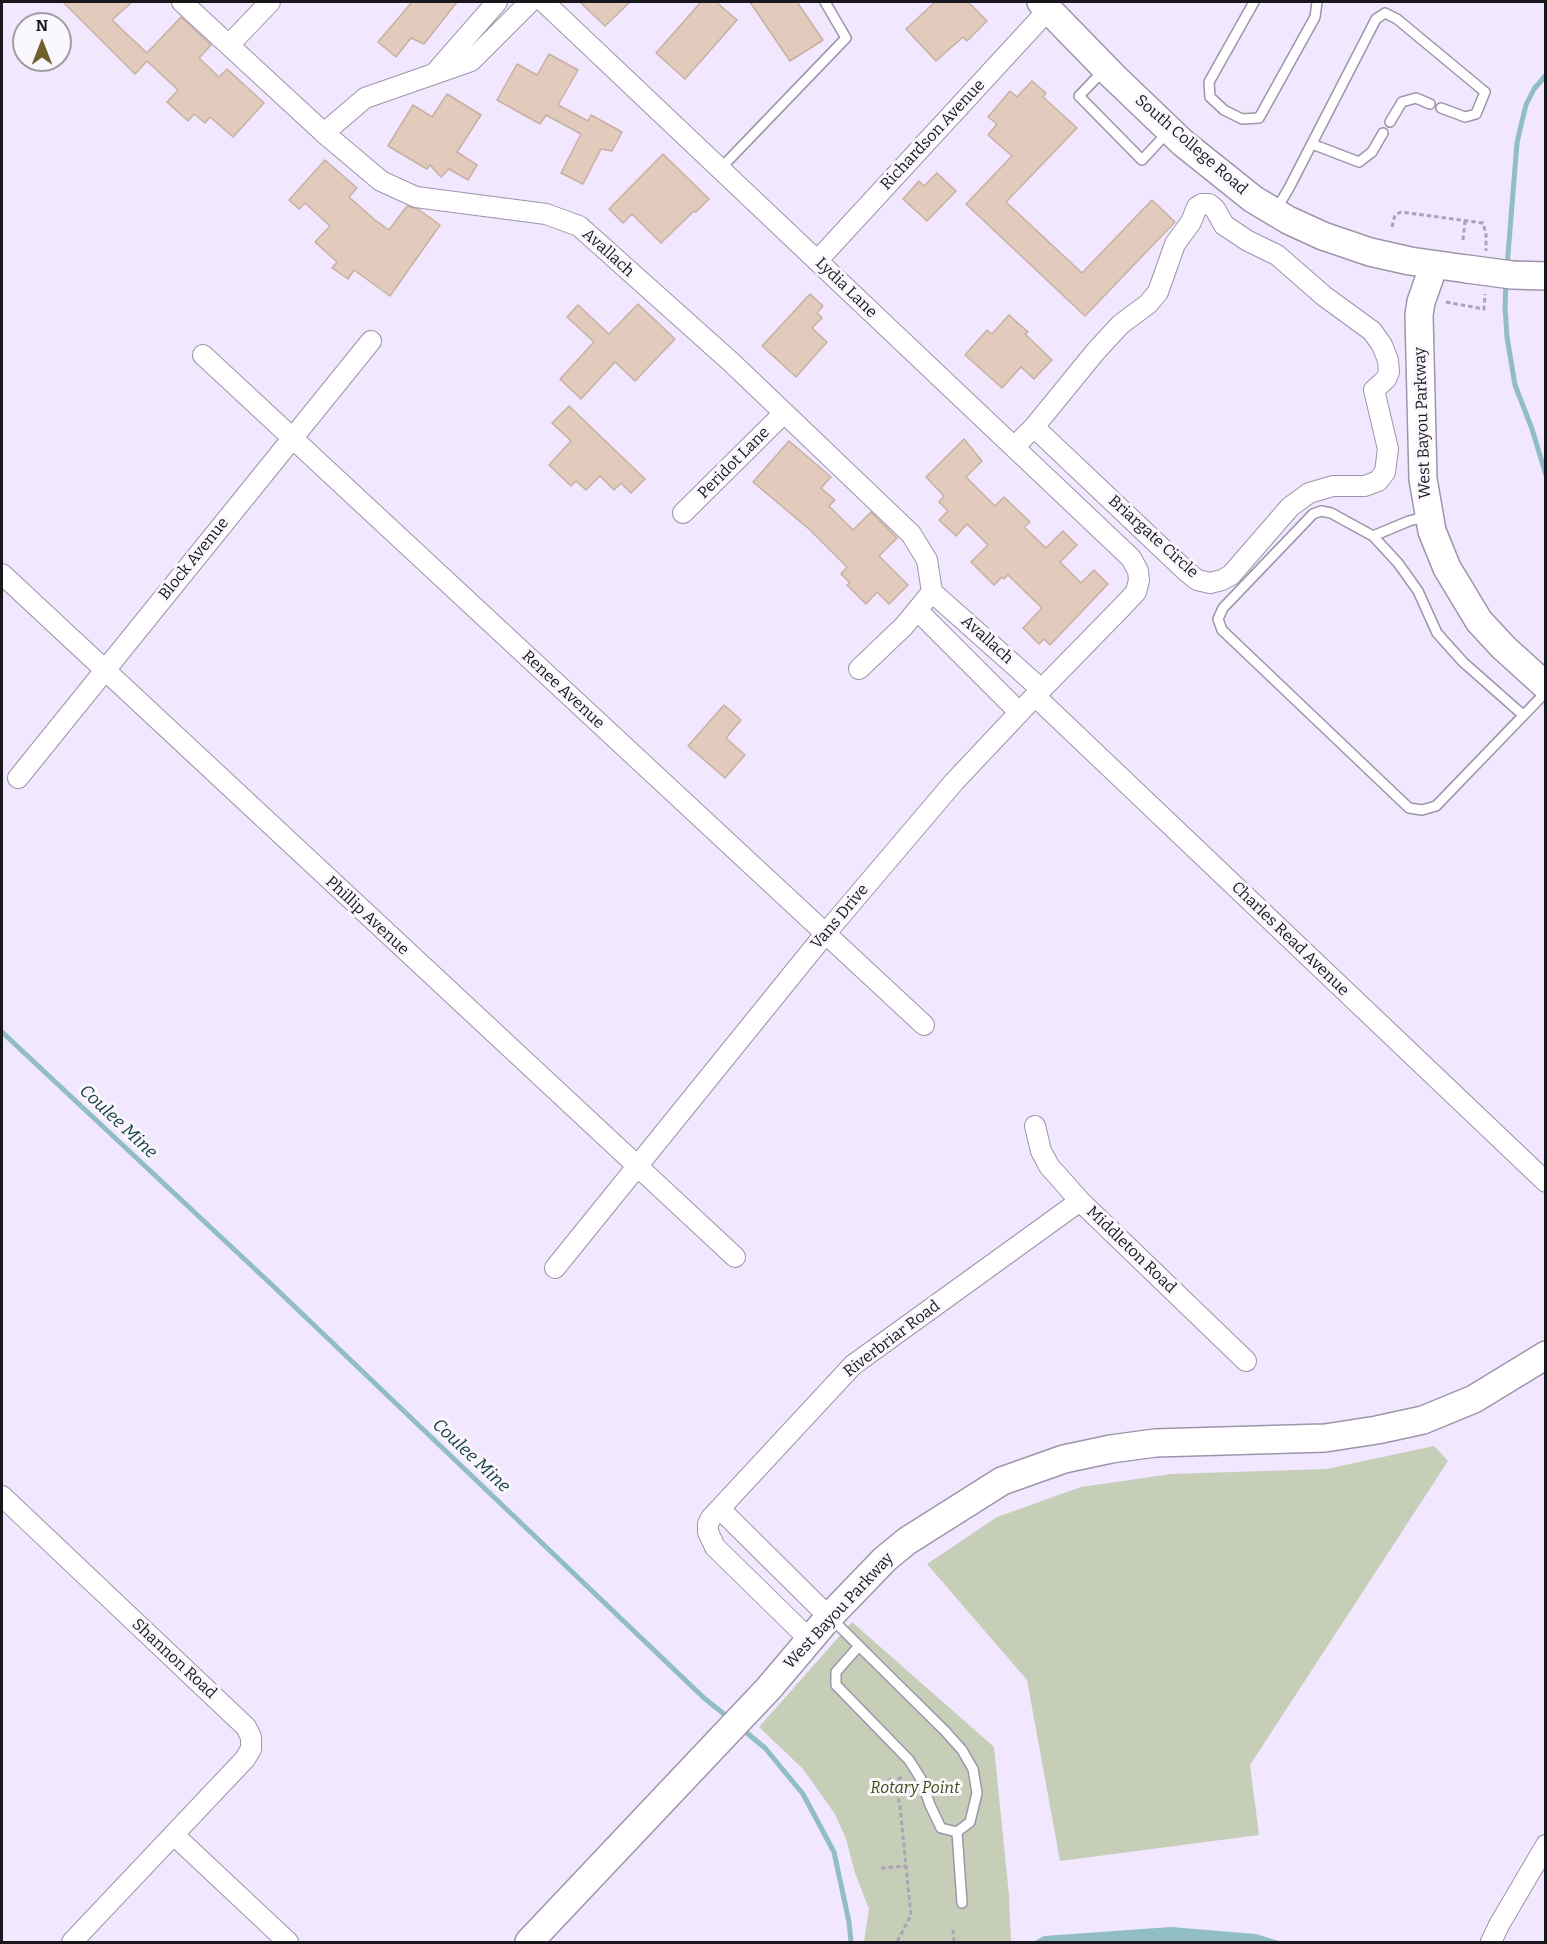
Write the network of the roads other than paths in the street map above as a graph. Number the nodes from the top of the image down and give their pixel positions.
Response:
1 (182, 2) edge
2 (270, 2) edge
3 (497, 2) edge
4 (530, 2) edge
5 (544, 2) edge
6 (825, 2) edge
7 (1254, 2) edge
8 (1317, 2) edge
9 (1045, 5) edge
10 (229, 45) junction
11 (1105, 68) junction
12 (434, 74) junction
13 (1430, 104) dead end
14 (1442, 108) dead end
15 (1390, 122) dead end
16 (1170, 131) junction
17 (324, 133) junction
18 (1383, 133) dead end
19 (1312, 144) junction
20 (720, 169) junction
21 (1275, 212) junction
22 (817, 261) junction
23 (1434, 265) junction
24 (1545, 276) edge
25 (371, 340) dead end
26 (203, 355) dead end
27 (784, 413) junction
28 (1034, 427) junction
29 (293, 438) junction
30 (1422, 445) junction
31 (1014, 447) junction
32 (1388, 448) junction
33 (683, 513) dead end
34 (1428, 516) junction
35 (1373, 536) junction
36 (2, 574) edge
37 (1139, 580) joint
38 (932, 592) junction
39 (918, 611) junction
40 (859, 669) dead end
41 (104, 671) junction
42 (1545, 686) edge
43 (1545, 692) edge
44 (1038, 693) junction
45 (1019, 712) junction
46 (1523, 715) junction
47 (18, 778) dead end
48 (825, 934) junction
49 (924, 1025) dead end
50 (1035, 1126) dead end
51 (638, 1168) junction
52 (1545, 1182) edge
53 (1080, 1201) junction
54 (735, 1257) dead end
55 (555, 1268) dead end
56 (1545, 1355) edge
57 (1246, 1361) dead end
58 (2, 1496) edge
59 (720, 1509) junction
60 (830, 1617) junction
61 (810, 1640) junction
62 (859, 1646) junction
63 (957, 1832) junction
64 (174, 1835) junction
65 (1545, 1845) edge
66 (962, 1903) dead end
67 (72, 1942) edge
68 (288, 1942) edge
69 (529, 1942) edge
70 (1491, 1942) edge

1 - 10 street, Avallach
2 - 10 street
3 - 12 street
4 - 12 street
5 - 20 street, Lydia Lane
6 - 20 lane
7 - 8 lane
9 - 11 street, South College Road
9 - 22 street, Richardson Avenue
10 - 17 street, Avallach
11 - 16 street, South College Road
11 - 16 lane
12 - 17 street
13 - 15 lane
14 - 19 lane
16 - 21 street, South College Road
17 - 27 street, Avallach
18 - 19 lane
19 - 21 lane
20 - 22 street, Lydia Lane
21 - 23 street, South College Road
22 - 31 street, Lydia Lane
23 - 24 street, South College Road, bridge
23 - 30 street, West Bayou Parkway
25 - 29 street, Block Avenue
26 - 29 street, Renee Avenue
27 - 33 street, Peridot Lane
27 - 38 street, Avallach
28 - 31 street, Briargate Circle
28 - 32 street, Briargate Circle
28 - 32 street, Briargate Circle
29 - 41 street, Block Avenue
29 - 48 street, Renee Avenue
30 - 32 street
30 - 34 street, West Bayou Parkway
31 - 37 street, Lydia Lane
34 - 35 lane
34 - 42 street, West Bayou Parkway
35 - 46 lane
35 - 46 lane
36 - 41 street, Phillip Avenue
37 - 44 street, Vans Drive
38 - 39 street
38 - 44 street, Avallach
39 - 40 street
39 - 45 street, Avallach
41 - 47 street, Block Avenue
41 - 51 street, Phillip Avenue
43 - 46 lane
44 - 45 street, Vans Drive
44 - 52 street, Charles Read Avenue
45 - 48 street, Vans Drive
48 - 49 street, Renee Avenue
48 - 51 street, Vans Drive
50 - 53 street, Middleton Road
51 - 54 street, Phillip Avenue
51 - 55 street, Vans Drive
53 - 57 street, Middleton Road
53 - 59 street, Riverbriar Road
56 - 60 street, West Bayou Parkway
58 - 64 street, Shannon Road
59 - 60 street
59 - 61 street, Riverbriar Road
60 - 61 street, West Bayou Parkway
60 - 62 lane
61 - 69 street, West Bayou Parkway
62 - 63 lane
62 - 63 lane
63 - 66 lane
64 - 67 street, Shannon Road
64 - 68 street
65 - 70 street

